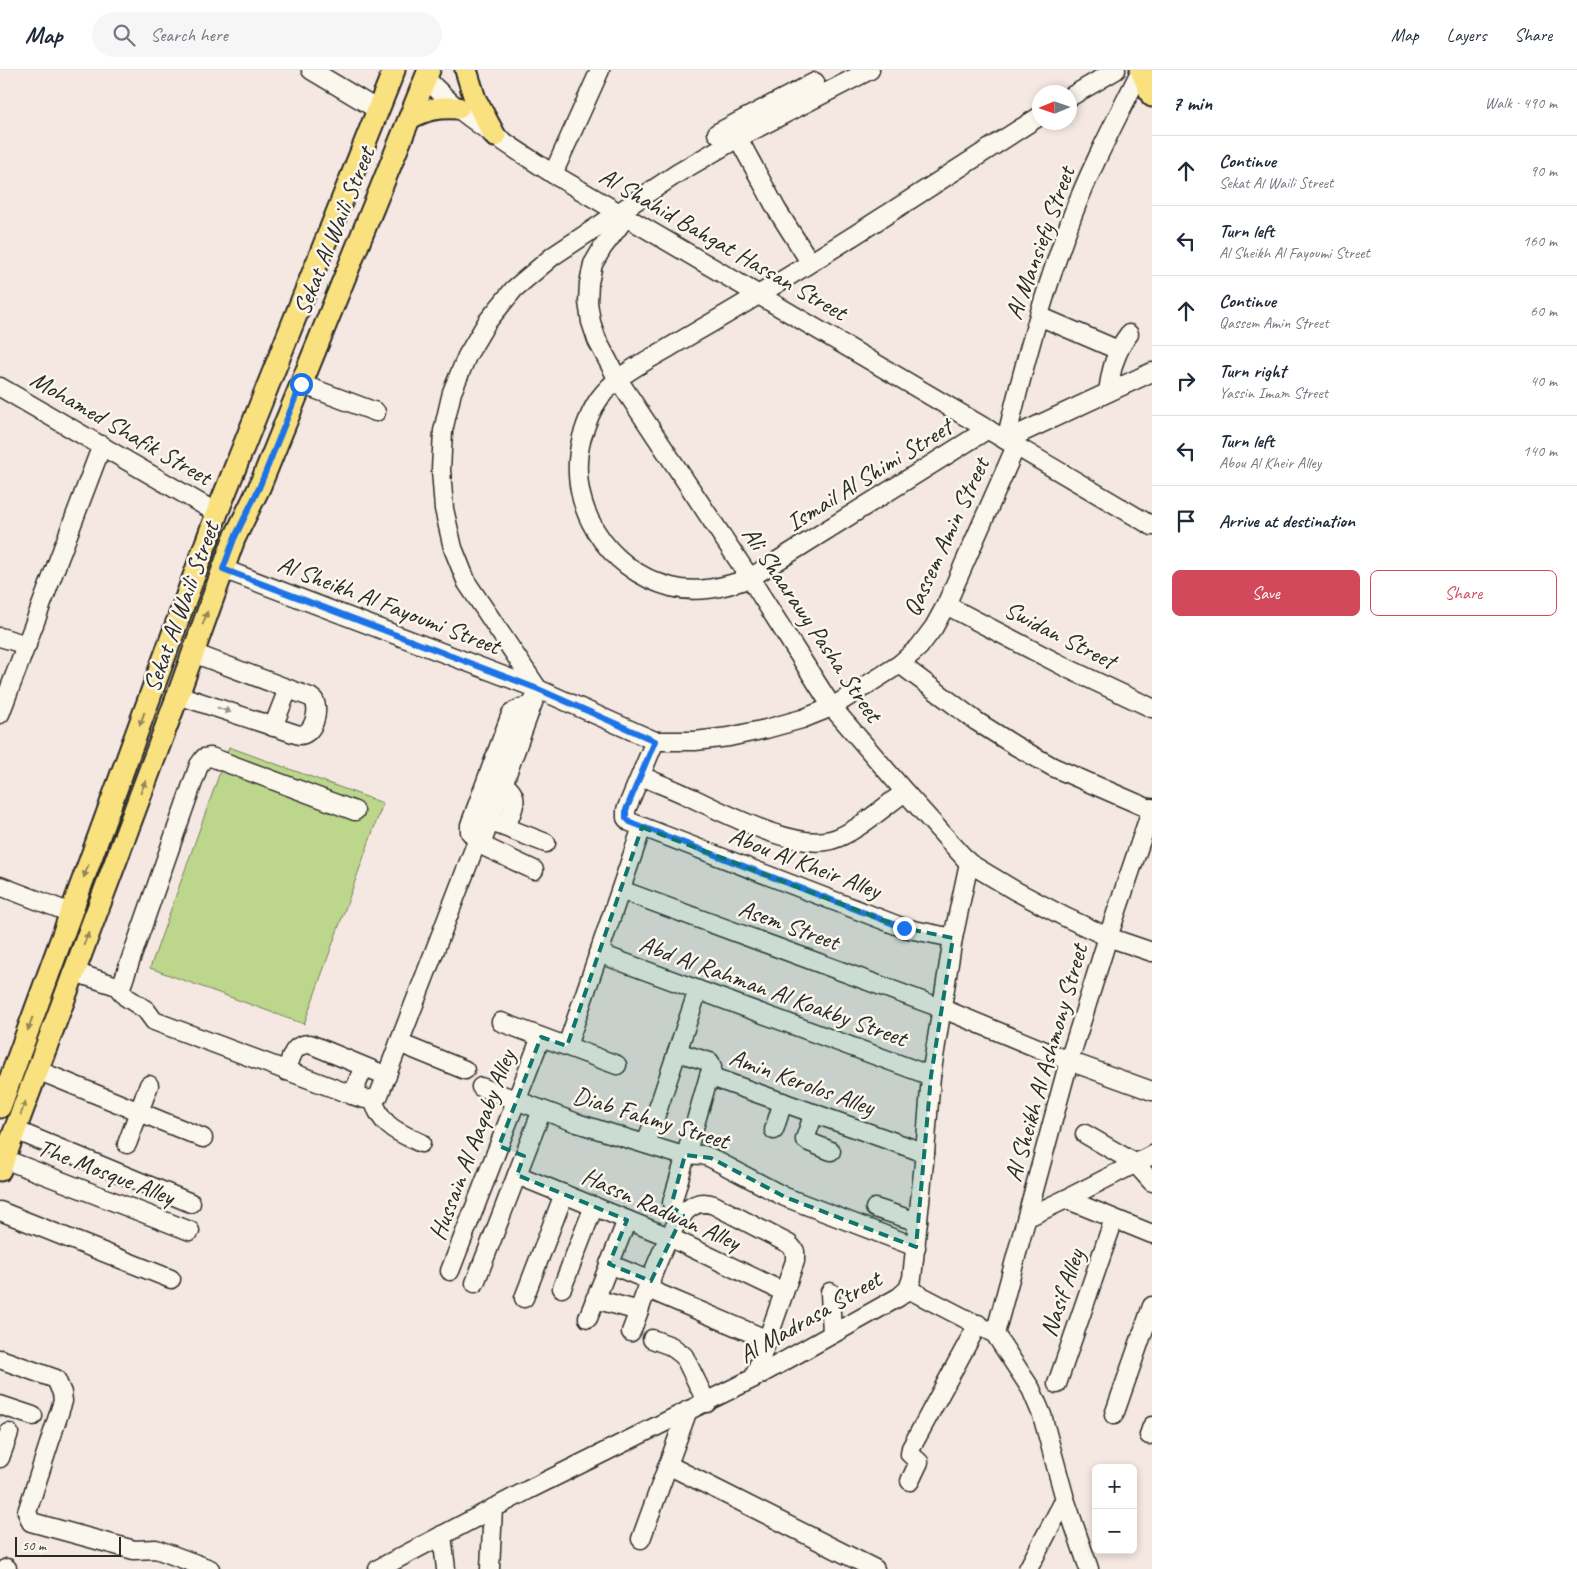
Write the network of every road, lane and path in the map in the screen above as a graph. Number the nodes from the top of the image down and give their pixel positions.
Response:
1 (311, 70) edge
2 (394, 70) edge
3 (466, 70) edge
4 (600, 70) edge
5 (870, 70) edge
6 (1116, 70) edge
7 (1141, 70) edge
8 (420, 72) edge
9 (815, 82) dead end
10 (1077, 93) edge
11 (1152, 96) edge
12 (458, 108) junction
13 (378, 110) junction
14 (764, 117) junction
15 (410, 118) junction
16 (1032, 121) edge
17 (717, 133) dead end
18 (495, 136) junction
19 (738, 138) junction
20 (553, 174) junction
21 (623, 215) junction
22 (810, 262) junction
23 (759, 294) junction
24 (1039, 316) junction
25 (1129, 334) dead end
26 (1118, 350) junction
27 (1152, 372) edge
28 (617, 378) junction
29 (301, 384) junction
30 (0, 388) edge
31 (1108, 392) junction
32 (376, 412) dead end
33 (988, 429) junction
34 (1011, 443) junction
35 (102, 445) junction
36 (218, 513) junction
37 (1152, 526) edge
38 (234, 539) junction
39 (223, 569) junction
40 (750, 578) junction
41 (946, 605) junction
42 (0, 636) edge
43 (27, 645) junction
44 (193, 653) junction
45 (900, 664) junction
46 (288, 689) junction
47 (538, 689) junction
48 (178, 695) junction
49 (532, 706) junction
50 (832, 706) junction
51 (1152, 708) edge
52 (0, 714) edge
53 (273, 727) junction
54 (655, 741) junction
55 (641, 776) junction
56 (905, 792) junction
57 (1152, 809) edge
58 (355, 811) dead end
59 (498, 824) junction
60 (642, 827) junction
61 (479, 843) junction
62 (546, 843) dead end
63 (969, 863) junction
64 (534, 870) dead end
65 (0, 886) edge
66 (620, 890) junction
67 (71, 913) junction
68 (1108, 937) junction
69 (953, 938) junction
70 (1152, 952) edge
71 (598, 953) junction
72 (74, 972) junction
73 (120, 990) junction
74 (698, 990) junction
75 (941, 1008) junction
76 (501, 1022) dead end
77 (541, 1037) junction
78 (400, 1042) junction
79 (567, 1046) junction
80 (677, 1052) junction
81 (1069, 1061) junction
82 (617, 1065) dead end
83 (364, 1067) junction
84 (38, 1070) junction
85 (465, 1070) dead end
86 (286, 1071) junction
87 (386, 1076) junction
88 (709, 1076) junction
89 (931, 1076) junction
90 (149, 1085) dead end
91 (481, 1087) dead end
92 (1152, 1091) edge
93 (352, 1095) junction
94 (373, 1099) junction
95 (516, 1100) junction
96 (784, 1102) junction
97 (0, 1107) edge
98 (542, 1110) junction
99 (139, 1112) junction
100 (814, 1113) junction
101 (15, 1130) junction
102 (774, 1130) dead end
103 (1085, 1134) dead end
104 (203, 1138) dead end
105 (421, 1143) dead end
106 (127, 1144) dead end
107 (646, 1144) junction
108 (499, 1146) junction
109 (831, 1151) dead end
110 (925, 1153) junction
111 (685, 1155) junction
112 (1152, 1155) edge
113 (524, 1156) junction
114 (1135, 1163) junction
115 (2, 1165) edge
116 (517, 1175) junction
117 (1152, 1182) edge
118 (564, 1194) junction
119 (1066, 1199) junction
120 (191, 1203) dead end
121 (594, 1206) junction
122 (875, 1208) dead end
123 (688, 1210) junction
124 (0, 1211) edge
125 (1028, 1216) junction
126 (1114, 1219) junction
127 (627, 1220) junction
128 (918, 1222) junction
129 (190, 1231) dead end
130 (1152, 1234) edge
131 (669, 1237) junction
132 (916, 1247) junction
133 (609, 1264) junction
134 (450, 1271) dead end
135 (171, 1279) dead end
136 (474, 1283) dead end
137 (649, 1285) junction
138 (562, 1288) dead end
139 (908, 1289) junction
140 (784, 1292) junction
141 (830, 1292) dead end
142 (524, 1298) dead end
143 (595, 1299) junction
144 (1152, 1306) edge
145 (639, 1311) junction
146 (588, 1318) dead end
147 (978, 1324) junction
148 (631, 1332) dead end
149 (832, 1334) junction
150 (995, 1334) junction
151 (652, 1339) dead end
152 (768, 1340) junction
153 (0, 1359) edge
154 (754, 1378) junction
155 (1057, 1384) dead end
156 (707, 1403) junction
157 (0, 1405) edge
158 (688, 1410) junction
159 (1114, 1415) dead end
160 (33, 1416) dead end
161 (9, 1433) dead end
162 (0, 1458) edge
163 (668, 1465) junction
164 (910, 1482) dead end
165 (1065, 1498) junction
166 (493, 1508) junction
167 (442, 1535) junction
168 (641, 1539) dead end
169 (1087, 1567) edge
170 (381, 1568) edge
171 (210, 1569) edge
172 (446, 1569) edge
173 (490, 1569) edge
174 (875, 1569) edge
175 (1028, 1569) edge

1 - 13 street
2 - 13 main road, Sekat Al Waili Street
3 - 18 main road
4 - 20 street
5 - 14 street
6 - 10 street
7 - 11 main road
7 - 24 street, Al Mansiefy Street
8 - 12 street, Al Shahid Bahgat Hassan Street
8 - 15 main road, Sekat Al Waili Street
8 - 38 main road
9 - 14 street
12 - 15 main road
12 - 18 street, Al Shahid Bahgat Hassan Street
13 - 36 main road, Sekat Al Waili Street
14 - 17 street
14 - 19 street
15 - 29 main road, Sekat Al Waili Street
16 - 22 street, Ismail Al Shimi Street
18 - 20 street, Al Shahid Bahgat Hassan Street
19 - 21 street
19 - 22 street
20 - 21 street, Al Shahid Bahgat Hassan Street
21 - 23 street, Al Shahid Bahgat Hassan Street
21 - 28 street, Ali Shaarawy Pasha Street
21 - 47 street
22 - 23 street, Ismail Al Shimi Street
23 - 28 street, Ismail Al Shimi Street
23 - 33 street, Al Shahid Bahgat Hassan Street
24 - 26 street
24 - 34 street, Al Mansiefy Street
25 - 26 street
26 - 31 street
27 - 31 street
28 - 40 street, Ali Shaarawy Pasha Street
28 - 40 street, Ismail Al Shimi Street
29 - 32 street
29 - 38 main road, Sekat Al Waili Street
30 - 35 street, Mohamed Shafik Street
31 - 34 street
33 - 34 street, Al Shahid Bahgat Hassan Street
33 - 40 street, Ismail Al Shimi Street
34 - 37 street, Al Shahid Bahgat Hassan Street
34 - 41 street, Qassem Amin Street
35 - 36 street, Mohamed Shafik Street
35 - 43 street
36 -> 67 main road, Sekat Al Waili Street
38 - 39 main road, Sekat Al Waili Street
44 -> 39 main road, Sekat Al Waili Street
39 - 47 street, Al Sheikh Al Fayoumi Street
40 - 50 street, Ali Shaarawy Pasha Street
41 - 45 street, Qassem Amin Street
41 - 51 street, Swidan Street
42 - 43 street
43 - 52 street
44 - 46 street
44 - 48 main road, Sekat Al Waili Street
45 - 50 street, Qassem Amin Street
45 - 57 street
46 - 53 street
46 - 53 street
47 - 49 street
47 - 54 street, Qassem Amin Street
48 -> 53 street
72 -> 48 main road, Sekat Al Waili Street
49 - 59 street
49 - 61 street
50 - 54 street, Qassem Amin Street
50 - 56 street, Ali Shaarawy Pasha Street
54 - 55 street
55 - 56 street
55 - 60 street
56 - 63 street, Ali Shaarawy Pasha Street
57 - 68 street, Al Sheikh Al Ashmony Street
58 - 73 street
59 - 61 street
59 - 62 street
60 - 66 street
60 - 69 street, Abou Al Kheir Alley
61 - 64 street
61 - 78 street
63 - 68 street, Ali Shaarawy Pasha Street
63 - 69 street, Al Madrasa Street
65 - 67 street
66 - 71 street
66 - 75 street, Asem Street
67 -> 97 main road, Sekat Al Waili Street
68 - 70 street, Ali Shaarawy Pasha Street
68 - 81 street, Al Sheikh Al Ashmony Street
69 - 75 street, Al Madrasa Street
71 - 74 street, Abd Al Rahman Al Koakby Street
71 - 79 street
72 - 73 street
72 - 84 main road, Sekat Al Waili Street
73 - 86 street
74 - 80 street
74 - 89 street, Abd Al Rahman Al Koakby Street
75 - 81 street, Asem Street
75 - 89 street, Al Madrasa Street
76 - 77 street
77 - 79 street
77 - 95 street, Hussain Al Aaqaby Alley
78 - 85 street
78 - 87 street
79 - 82 street
80 - 88 street, Amin Kerolos Alley
80 - 107 street
81 - 92 street, Asem Street
81 - 125 street, Al Sheikh Al Ashmony Street
83 - 86 street
83 - 87 street
83 - 93 street
84 - 99 street
101 -> 84 main road, Sekat Al Waili Street
86 - 93 street
87 - 94 street
88 - 96 street, Amin Kerolos Alley
88 - 111 street
89 - 110 street, Al Madrasa Street
90 - 99 street
91 - 95 street, Diab Fahmy Street
93 - 94 street
94 - 105 street
95 - 98 street, Diab Fahmy Street
95 - 108 street, Hussain Al Aaqaby Alley
96 - 100 street, Amin Kerolos Alley
96 - 102 street
98 - 107 street, Diab Fahmy Street
98 - 113 street
99 - 104 street
99 - 106 street
100 - 109 street
100 - 110 street, Amin Kerolos Alley
101 - 115 main road, Sekat Al Waili Street
101 - 120 street
103 - 114 street
107 - 111 street, Diab Fahmy Street
108 - 113 street
108 - 134 street, Hussain Al Aaqaby Alley
110 - 128 street, Al Madrasa Street
111 - 123 street
111 - 132 street, Diab Fahmy Street
112 - 114 street
113 - 116 street
114 - 117 street
114 - 119 street
115 - 129 street, The Mosque Alley
116 - 118 street, Hassn Radwan Alley
116 - 136 street
118 - 121 street, Hassn Radwan Alley
118 - 142 street
119 - 125 street
119 - 126 street
121 - 127 street, Hassn Radwan Alley
121 - 138 street
122 - 128 street
123 - 131 street
123 - 140 street
124 - 135 street
125 - 150 street, Al Sheikh Al Ashmony Street
126 - 130 street
126 - 155 street, Nasif Alley
127 - 131 street, Hassn Radwan Alley
127 - 133 street
128 - 132 street, Al Madrasa Street
131 - 137 street
131 - 140 street, Hassn Radwan Alley
132 - 139 street, Al Madrasa Street
133 - 137 street
133 - 143 street
137 - 145 street
137 - 152 street
139 - 147 street
139 - 149 street, Al Madrasa Street
140 - 152 street
141 - 149 street
143 - 145 street
143 - 146 street
144 - 159 street
145 - 148 street
147 - 150 street
147 - 164 street
149 - 154 street, Al Madrasa Street
150 - 165 street
151 - 156 street
152 - 154 street
153 - 171 street
154 - 156 street, Al Madrasa Street
156 - 158 street, Al Madrasa Street
157 - 160 street
158 - 163 street
158 - 166 street, Al Madrasa Street
161 - 162 street
163 - 168 street
163 - 174 street
165 - 169 street
165 - 175 street
166 - 167 street, Al Madrasa Street
166 - 173 street
167 - 170 street, Al Madrasa Street
167 - 172 street

